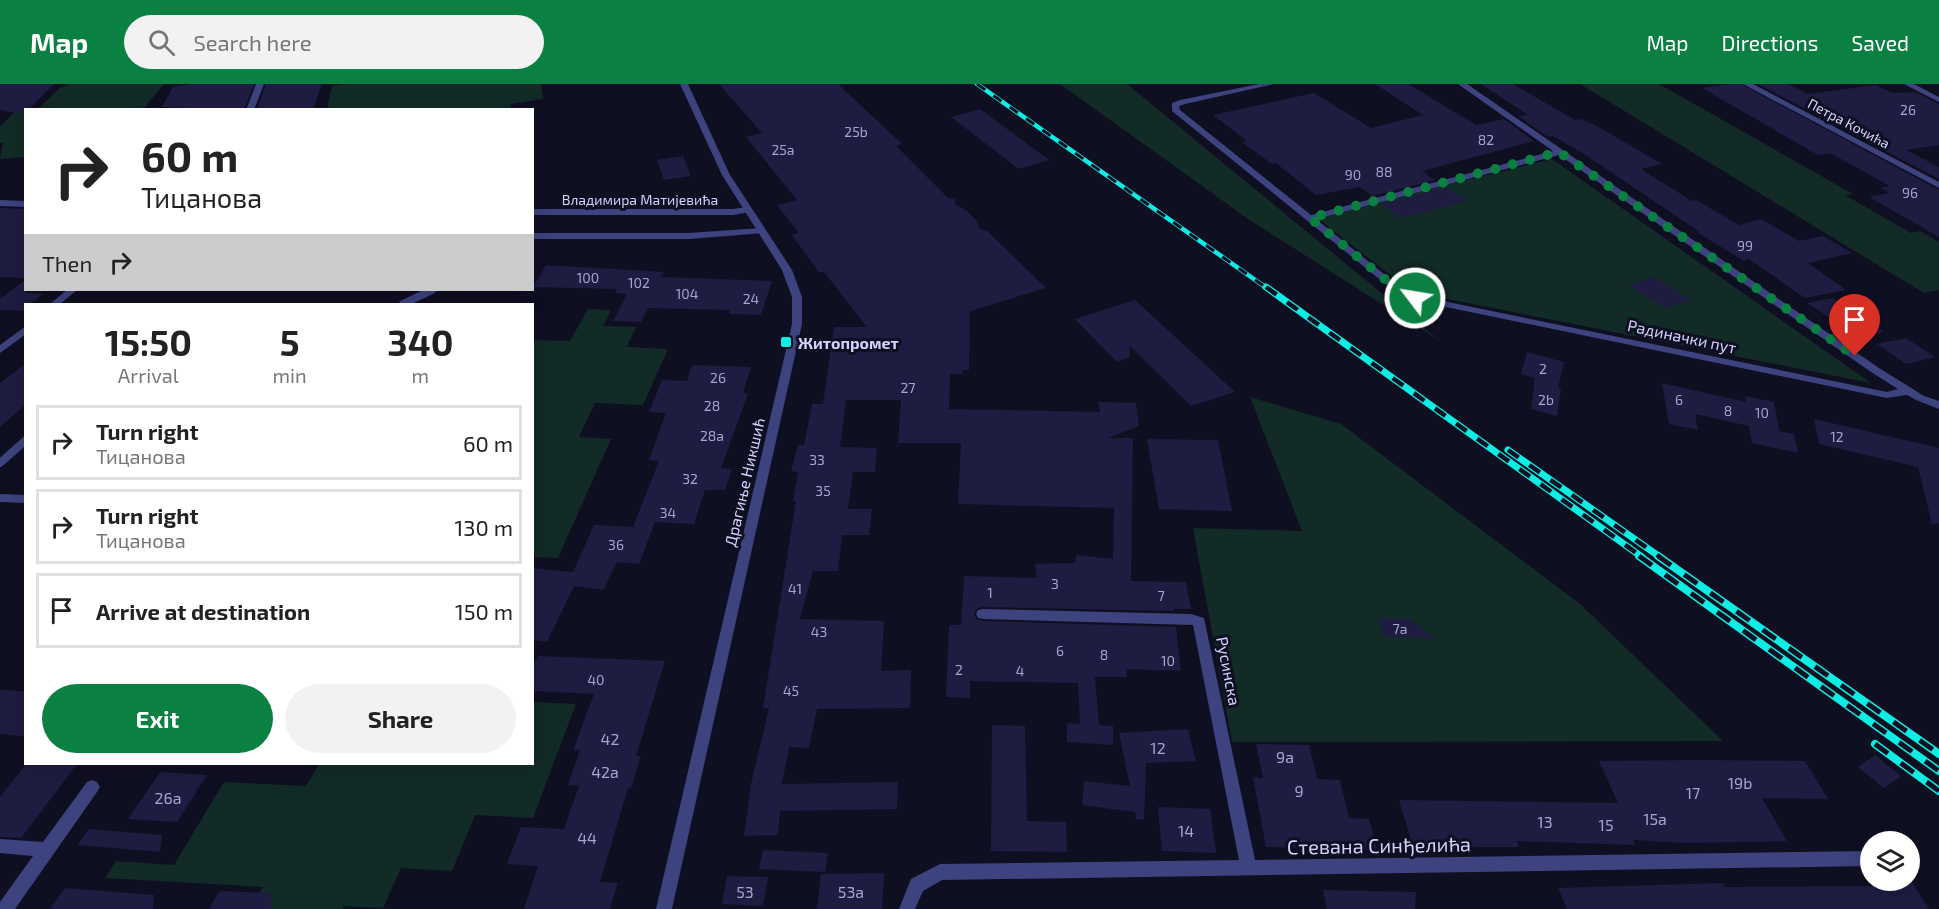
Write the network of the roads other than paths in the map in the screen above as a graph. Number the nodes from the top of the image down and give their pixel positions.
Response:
1 (260, 84) edge
2 (684, 84) edge
3 (1270, 84) edge
4 (1462, 84) edge
5 (1747, 84) edge
6 (1908, 84) edge
7 (1939, 99) edge
8 (251, 108) edge
9 (1559, 152) junction
10 (1939, 185) edge
11 (0, 203) edge
12 (24, 204) edge
13 (747, 210) junction
14 (534, 212) edge
15 (1310, 218) junction
16 (761, 231) junction
17 (534, 236) edge
18 (71, 291) edge
19 (429, 291) edge
20 (56, 303) edge
21 (405, 303) edge
22 (24, 331) edge
23 (0, 350) edge
24 (1908, 391) junction
25 (1939, 405) edge
26 (24, 442) edge
27 (0, 463) edge
28 (0, 498) edge
29 (24, 499) edge
30 (983, 614) dead end
31 (92, 787) dead end
32 (0, 846) edge
33 (47, 850) junction
34 (1860, 859) edge
35 (1249, 868) junction
36 (5, 909) edge
37 (664, 909) edge
38 (907, 909) edge

1 - 8 street
2 - 13 street, Драгиње Никшић
3 - 15 street, Радиначки пут
4 - 9 street
5 - 10 street, Петра Кочића
6 - 7 street
9 - 15 street
9 - 24 street
11 - 12 street
13 - 14 street, Владимира Матијевића
13 - 16 street, Драгиње Никшић
15 - 24 street, Радиначки пут
16 - 17 street
16 - 37 street, Драгиње Никшић
18 - 20 street
19 - 21 lane
22 - 23 street
24 - 25 street, Радиначки пут
26 - 27 lane
28 - 29 lane
30 - 35 street, Русинска
31 - 33 street
32 - 33 street
33 - 36 street
34 - 35 street, Стевана Синђелића
35 - 38 street, Стевана Синђелића

